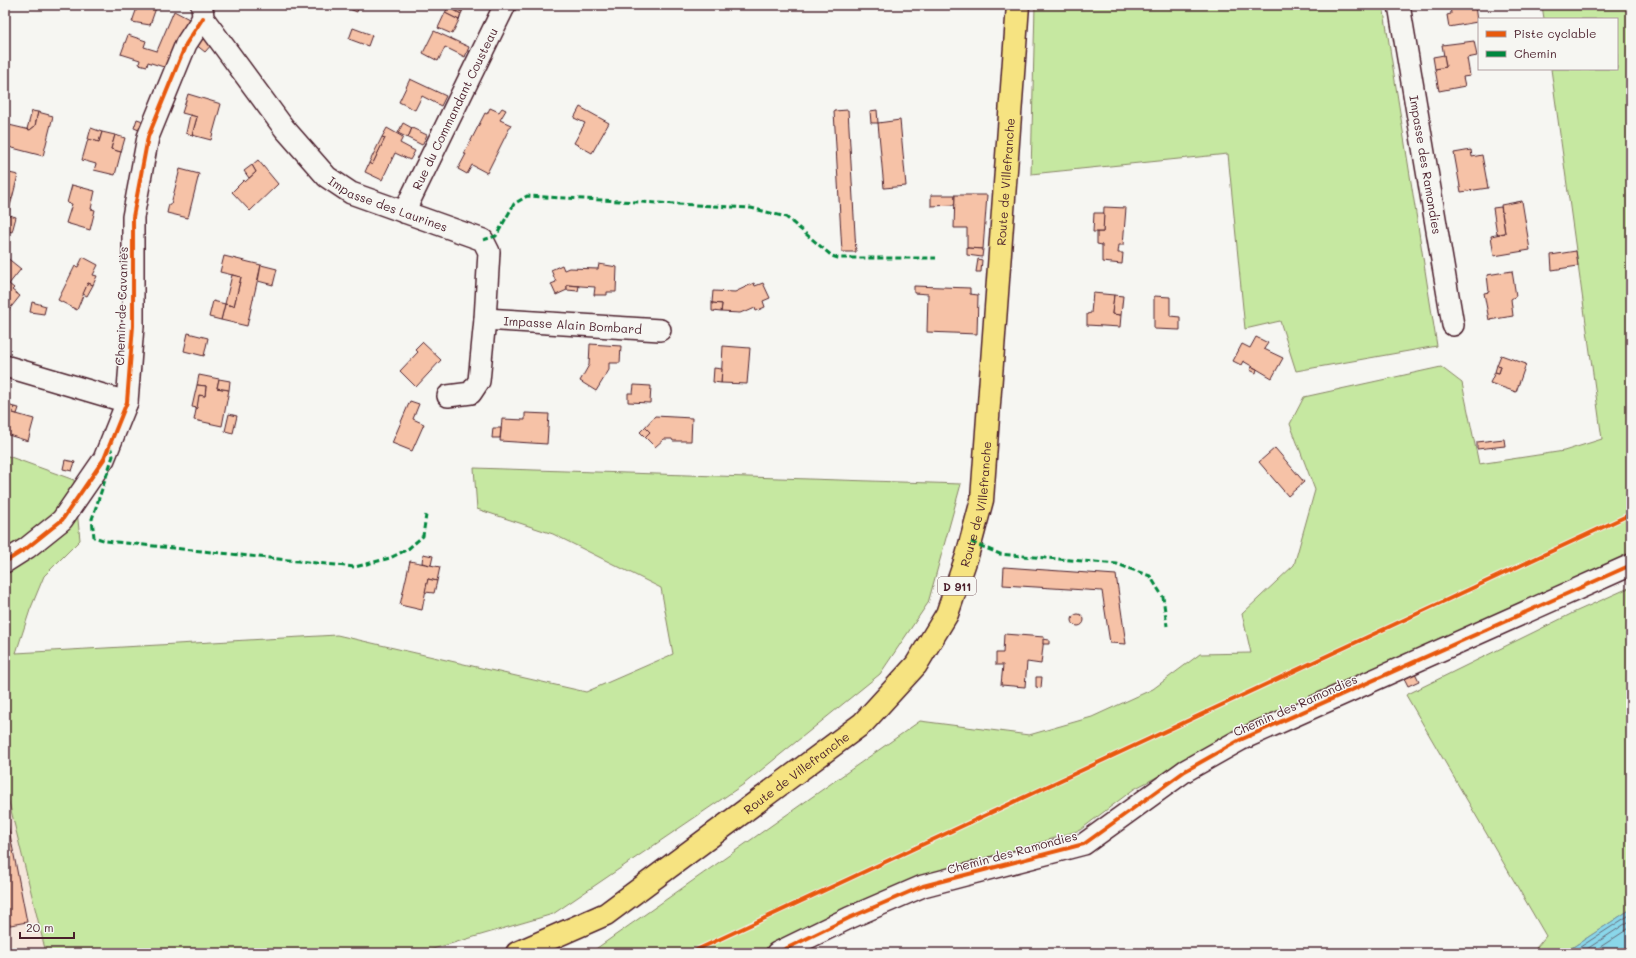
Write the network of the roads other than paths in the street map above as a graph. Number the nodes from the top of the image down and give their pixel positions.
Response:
1 (505, 5) edge
2 (1018, 5) edge
3 (1399, 5) edge
4 (202, 12) edge
5 (404, 212) junction
6 (485, 319) junction
7 (1454, 325) dead end
8 (660, 330) dead end
9 (5, 366) edge
10 (448, 396) dead end
11 (127, 402) junction
12 (5, 562) edge
13 (1631, 565) edge
14 (517, 953) edge
15 (777, 953) edge

1 - 5 street, Rue du Commandant Cousteau
2 - 14 main road, Route de Villefranche / D 911
3 - 7 street, Impasse des Ramondies
4 - 5 street, Impasse des Laurines
4 - 11 street, Chemin de Cavaniès
5 - 6 street, Impasse des Laurines
6 - 8 street, Impasse Alain Bombard
6 - 10 street, Impasse des Laurines
9 - 11 street
11 - 12 street, Chemin de Cavaniès
13 - 15 street, Chemin des Ramondies

